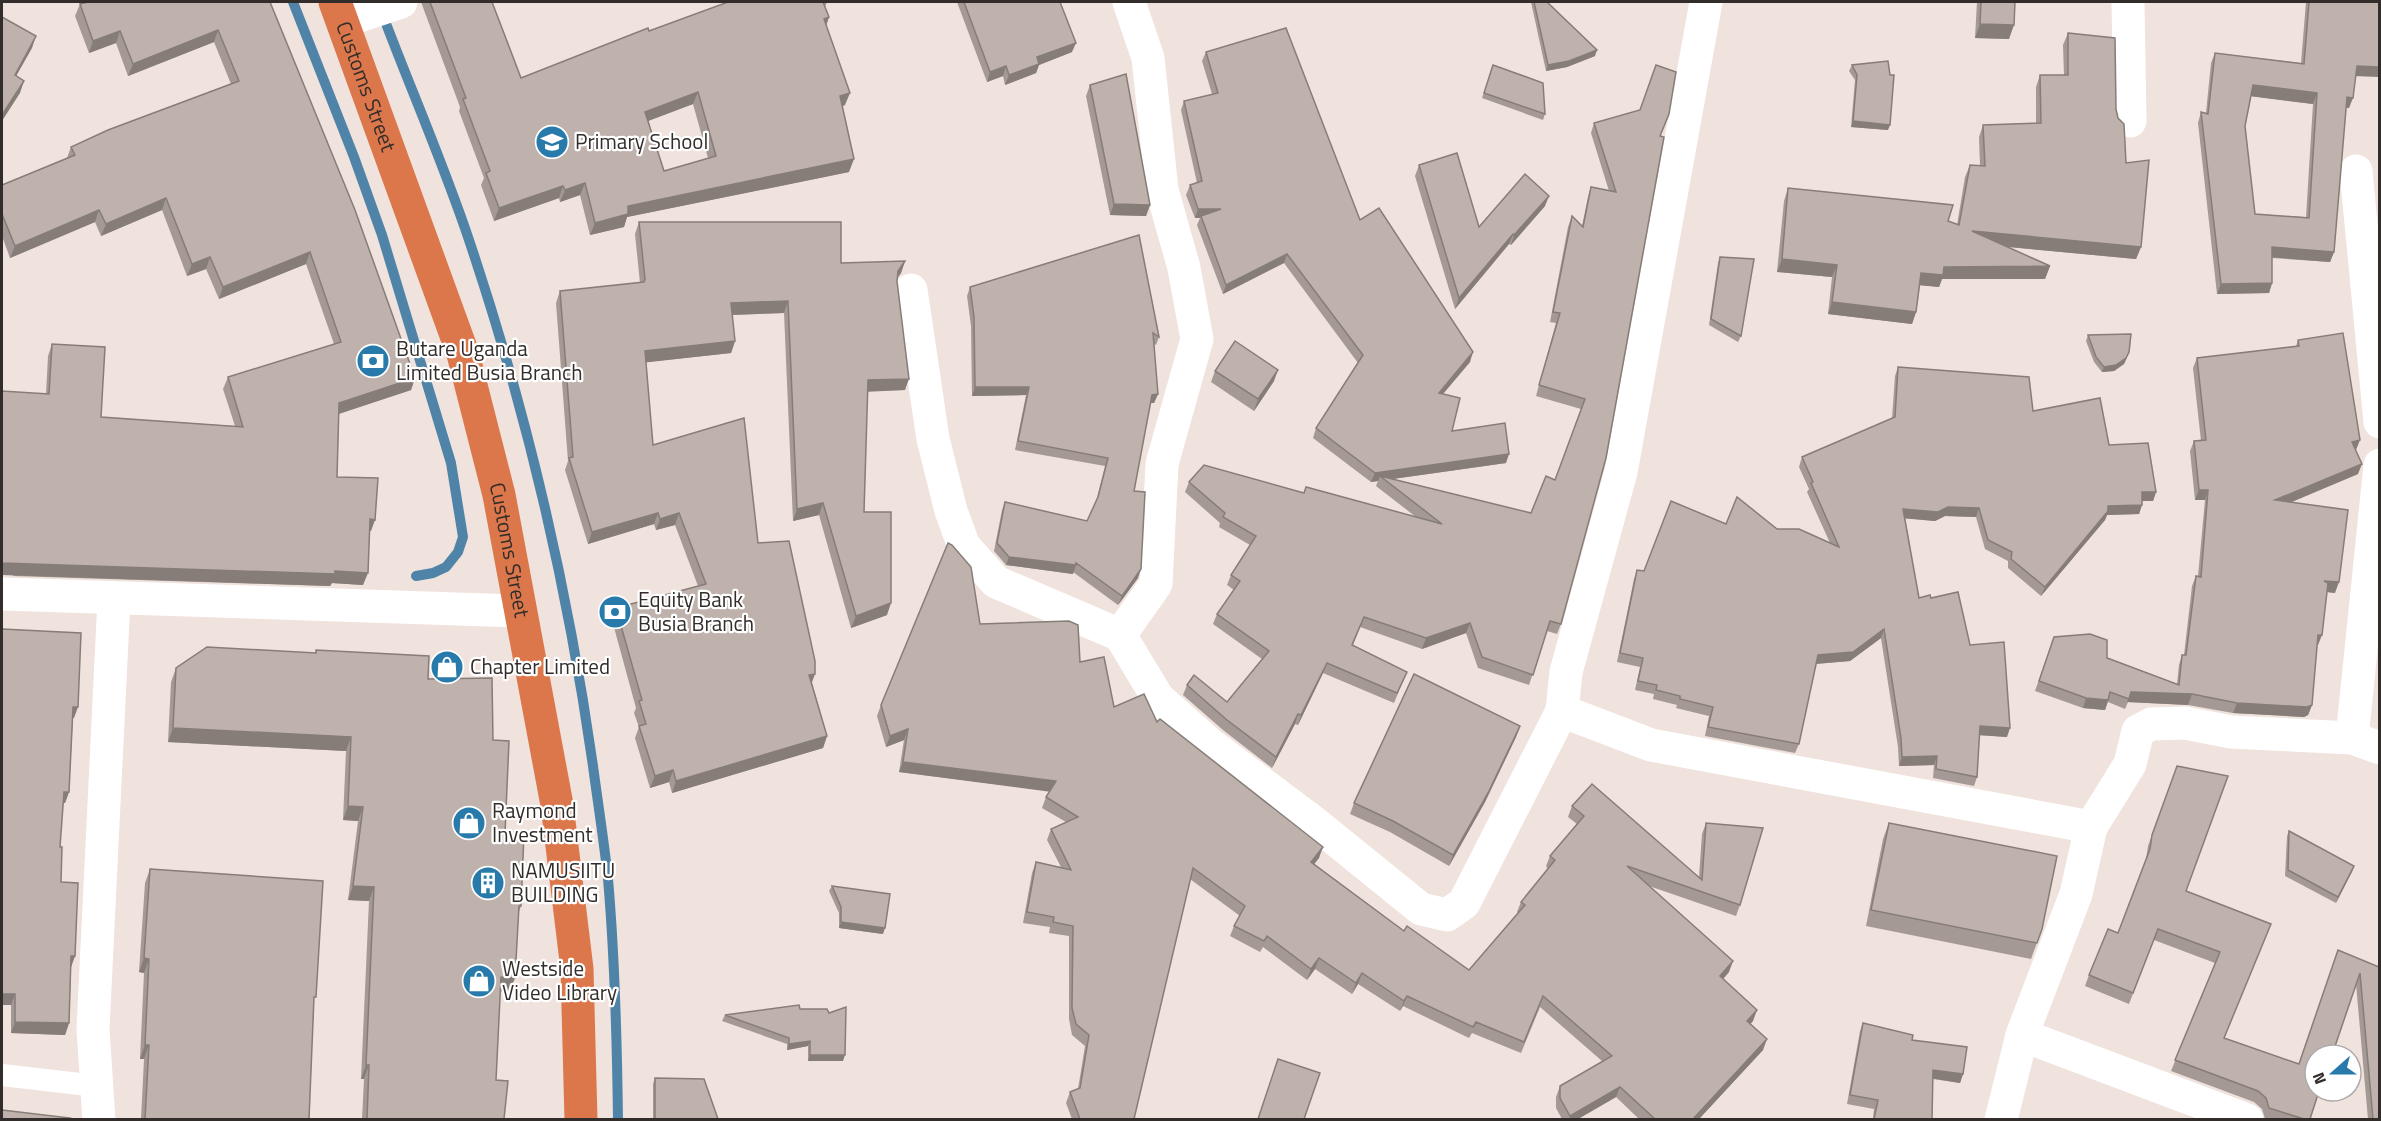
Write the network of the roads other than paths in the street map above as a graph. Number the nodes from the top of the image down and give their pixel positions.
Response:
1 (402, 2) edge
2 (1129, 2) edge
3 (1706, 2) edge
4 (2128, 2) edge
5 (339, 11) edge
6 (2130, 121) dead end
7 (2356, 171) dead end
8 (911, 290) dead end
9 (2379, 422) edge
10 (2379, 465) edge
11 (2, 594) edge
12 (114, 599) junction
13 (520, 611) junction
14 (1120, 635) junction
15 (1562, 711) junction
16 (2366, 743) edge
17 (2091, 827) junction
18 (2022, 1035) junction
19 (2, 1075) edge
20 (97, 1086) junction
21 (99, 1119) edge
22 (582, 1119) edge
23 (2001, 1119) edge
24 (2247, 1119) edge

1 - 5 street
2 - 14 street
3 - 15 street
4 - 6 street
5 - 13 highway, Customs Street
7 - 9 street
8 - 14 street
10 - 16 street
11 - 12 street
12 - 13 street
12 - 20 street
13 - 22 highway, Customs Street
14 - 15 street
15 - 17 street
16 - 17 street
17 - 18 street
18 - 23 street
18 - 24 street
19 - 20 lane
20 - 21 street

